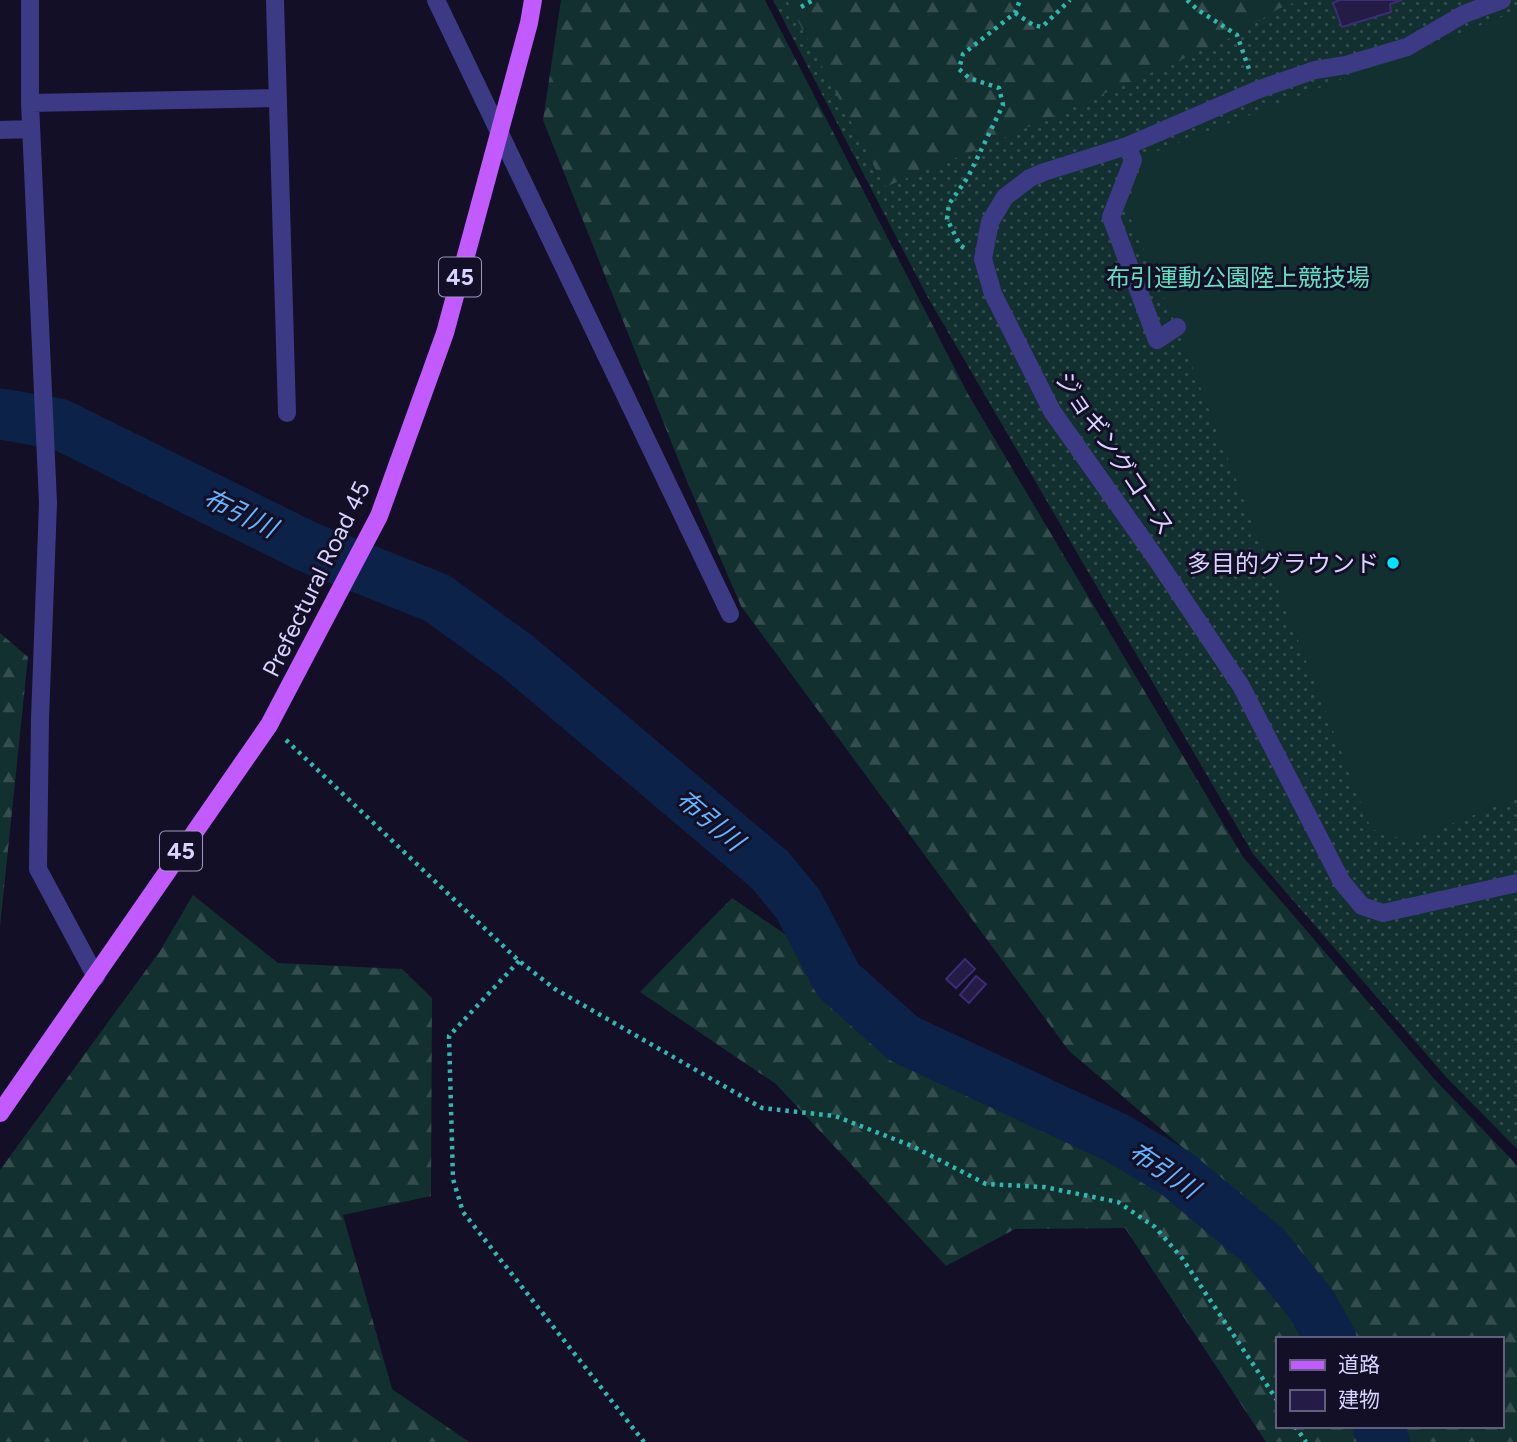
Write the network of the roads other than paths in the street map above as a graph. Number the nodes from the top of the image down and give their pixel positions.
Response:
1 (30, 0) edge
2 (275, 0) edge
3 (436, 0) edge
4 (533, 0) edge
5 (1502, 0) edge
6 (278, 98) junction
7 (30, 103) junction
8 (31, 129) junction
9 (0, 130) edge
10 (500, 131) junction
11 (1127, 146) junction
12 (1177, 327) dead end
13 (287, 413) dead end
14 (730, 614) dead end
15 (1517, 883) edge
16 (96, 977) junction
17 (0, 1112) edge

1 - 7 street
2 - 6 street
3 - 10 street
4 - 10 main road, Prefectural Road 45 / 45
5 - 11 street, ジョギングコース
6 - 7 street
6 - 13 street
7 - 8 street
8 - 9 street
8 - 16 street
10 - 14 street
10 - 16 main road, Prefectural Road 45 / 45
11 - 12 street
11 - 15 street, ジョギングコース
16 - 17 main road, Prefectural Road 45 / 45

